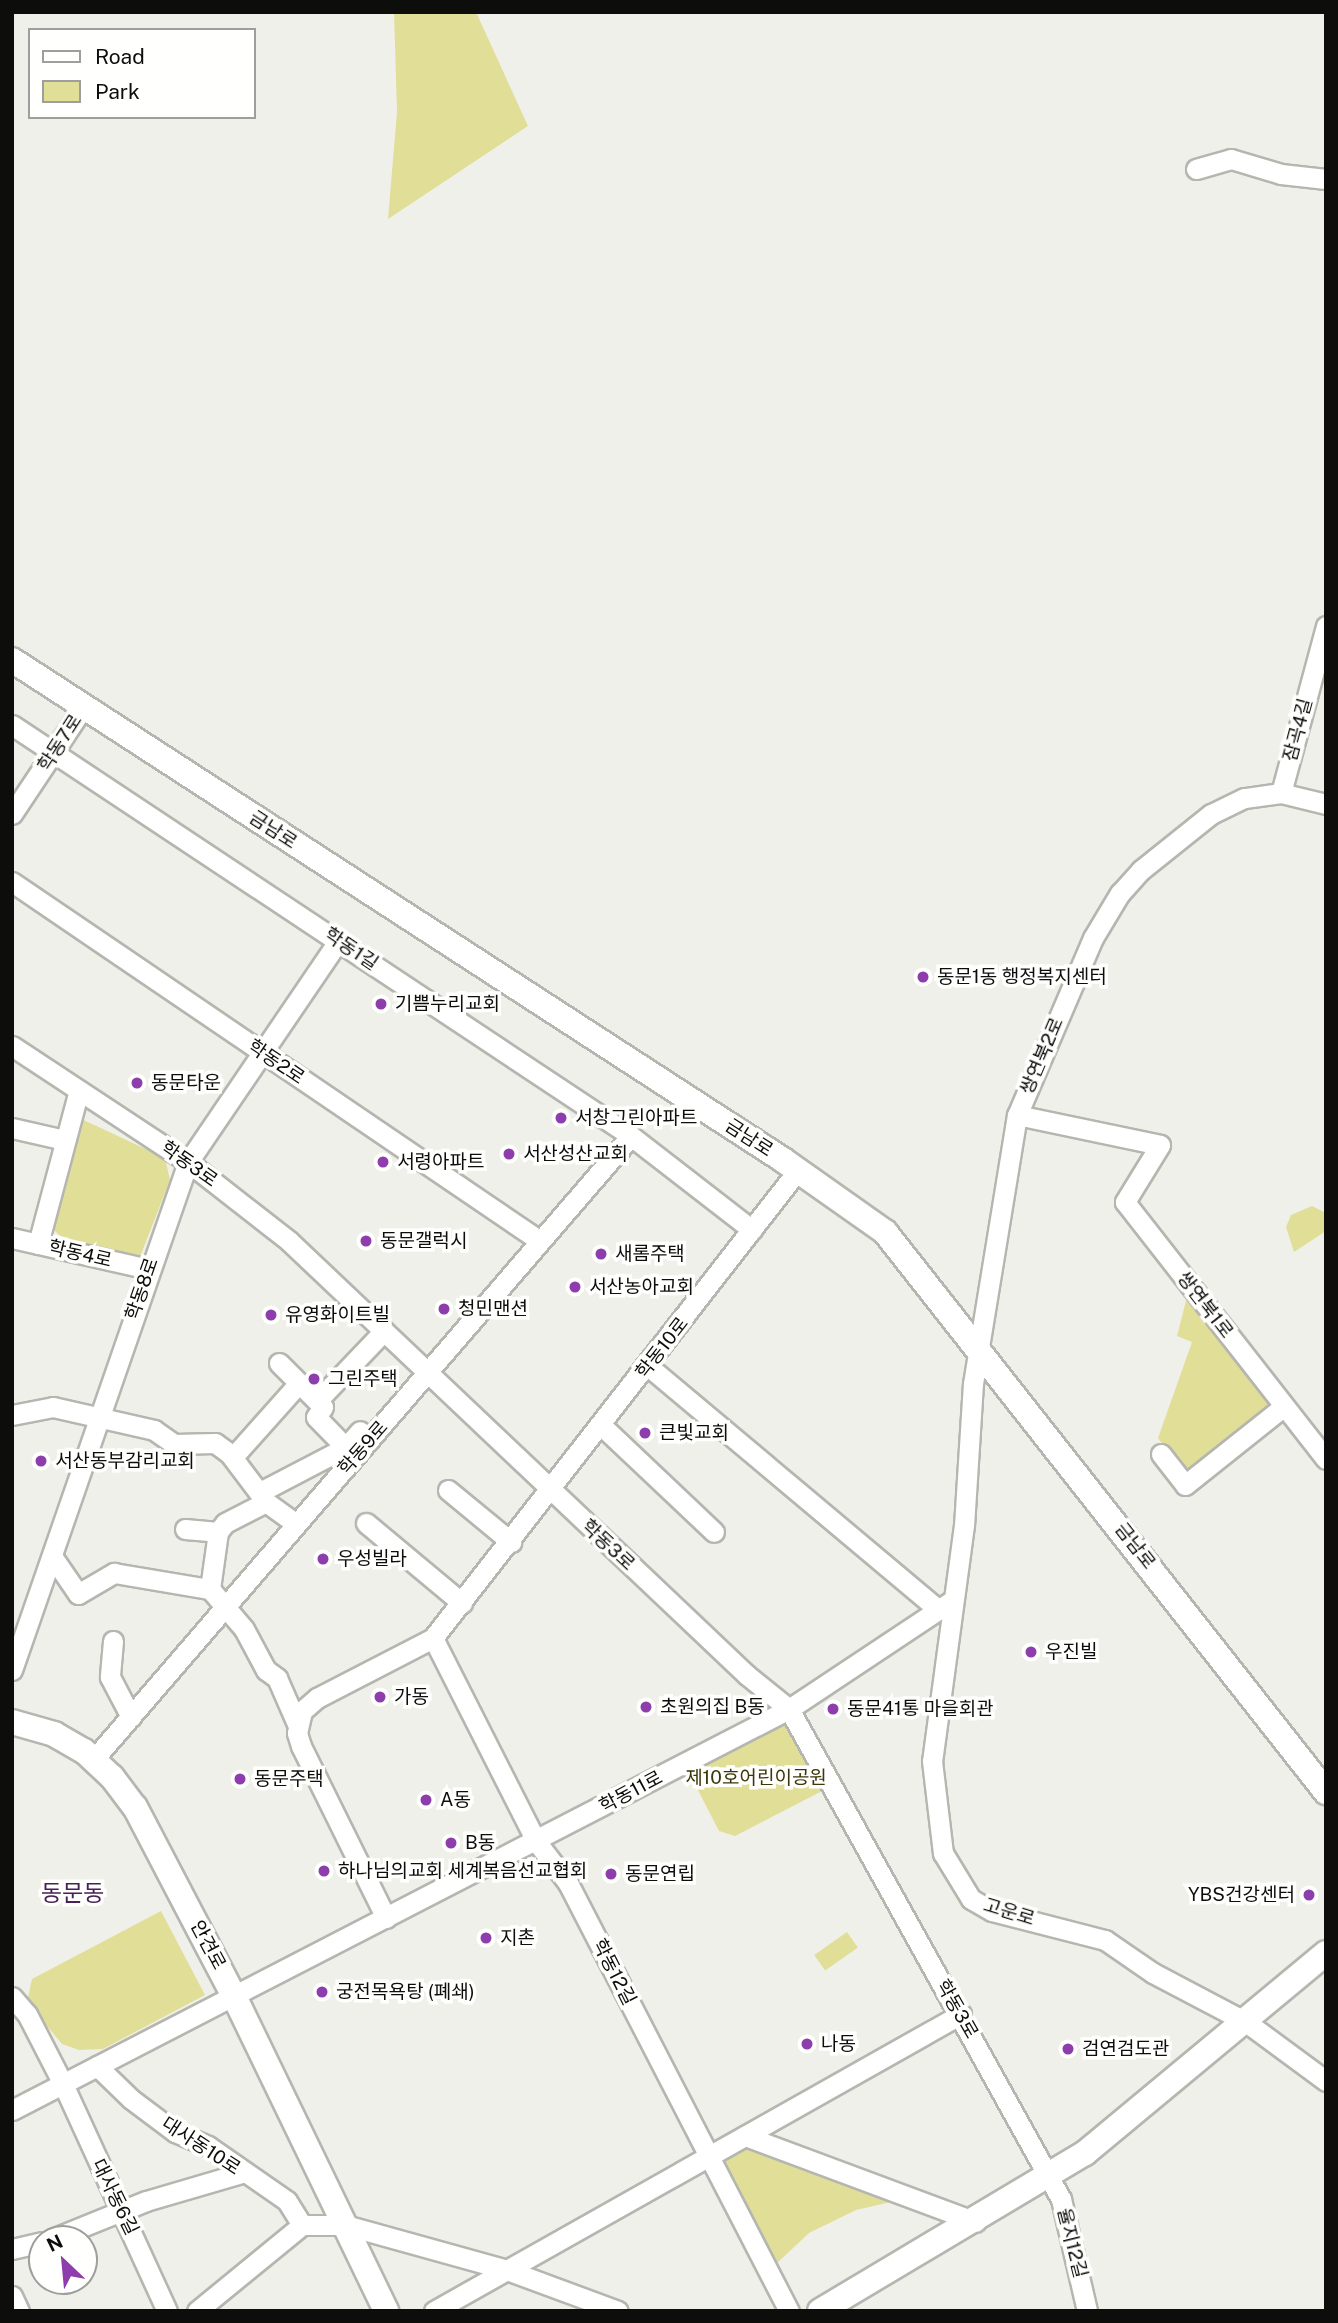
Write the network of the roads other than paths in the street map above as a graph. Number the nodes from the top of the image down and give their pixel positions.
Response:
1 (1196, 169) dead end
2 (1326, 179) edge
3 (1326, 626) edge
4 (12, 660) edge
5 (84, 706) junction
6 (12, 725) edge
7 (54, 752) junction
8 (1281, 793) junction
9 (1326, 804) edge
10 (12, 814) edge
11 (12, 882) edge
12 (338, 941) junction
13 (12, 1046) edge
14 (265, 1054) junction
15 (79, 1090) junction
16 (1017, 1115) junction
17 (12, 1128) edge
18 (631, 1136) junction
19 (65, 1140) junction
20 (188, 1162) junction
21 (798, 1170) junction
22 (752, 1230) junction
23 (12, 1238) edge
24 (540, 1241) junction
25 (38, 1244) junction
26 (148, 1269) junction
27 (384, 1331) junction
28 (978, 1345) junction
29 (279, 1363) dead end
30 (648, 1366) junction
31 (427, 1373) junction
32 (299, 1383) junction
33 (317, 1401) junction
34 (1283, 1407) junction
35 (12, 1415) edge
36 (98, 1416) junction
37 (602, 1426) junction
38 (351, 1452) junction
39 (1161, 1454) dead end
40 (233, 1457) junction
41 (1326, 1459) edge
42 (448, 1490) dead end
43 (551, 1491) junction
44 (263, 1497) junction
45 (366, 1523) dead end
46 (296, 1524) junction
47 (185, 1530) dead end
48 (218, 1532) junction
49 (714, 1532) dead end
50 (510, 1542) junction
51 (52, 1556) junction
52 (209, 1589) junction
53 (462, 1603) junction
54 (944, 1605) junction
55 (225, 1608) junction
56 (433, 1638) junction
57 (113, 1641) dead end
58 (12, 1670) edge
59 (789, 1709) junction
60 (131, 1717) junction
61 (299, 1721) junction
62 (12, 1722) edge
63 (94, 1759) junction
64 (1326, 1792) edge
65 (536, 1841) junction
66 (386, 1918) junction
67 (1326, 1953) edge
68 (234, 1996) junction
69 (12, 1997) edge
70 (961, 2014) junction
71 (1246, 2022) junction
72 (97, 2066) junction
73 (1326, 2081) edge
74 (63, 2084) junction
75 (12, 2110) edge
76 (745, 2136) junction
77 (709, 2156) junction
78 (242, 2173) junction
79 (1050, 2177) junction
80 (123, 2212) junction
81 (976, 2222) junction
82 (89, 2225) edge
83 (302, 2225) junction
84 (345, 2225) junction
85 (507, 2270) junction
86 (12, 2296) edge
87 (19, 2311) edge
88 (167, 2311) edge
89 (197, 2311) edge
90 (386, 2311) edge
91 (434, 2311) edge
92 (618, 2311) edge
93 (789, 2311) edge
94 (820, 2311) edge
95 (1087, 2311) edge

1 - 2 street
3 - 8 street, 잠곡4길
4 - 5 street, 금남로
5 - 7 street, 학동7로
5 - 21 street, 금남로
6 - 7 street, 학동1길
7 - 10 street, 학동7로
7 - 12 street, 학동1길
8 - 9 street, 쌍연북2로
8 - 16 street, 쌍연북2로
11 - 14 street, 학동2로
12 - 14 street, 학동8로
12 - 18 street, 학동1길
13 - 15 street, 학동3로
14 - 20 street, 학동8로
14 - 24 street, 학동2로
15 - 19 street
15 - 20 street, 학동3로
16 - 28 street, 쌍연북2로
16 - 34 street, 쌍연북1로
17 - 19 street
18 - 22 street, 학동1길
18 - 24 street, 학동9로
19 - 25 street
20 - 26 street, 학동8로
20 - 27 street, 학동3로
21 - 22 street, 학동10로
21 - 28 street, 금남로
22 - 30 street, 학동10로
23 - 25 street, 학동4로
24 - 31 street, 학동9로
25 - 26 street, 학동4로
26 - 36 street, 학동8로
27 - 31 street, 학동3로
27 - 33 street
28 - 54 street
28 - 64 street, 금남로
29 - 32 street
30 - 37 street, 학동10로
30 - 54 street
31 - 38 street, 학동9로
31 - 43 street, 학동3로
32 - 33 street
32 - 40 street
33 - 38 street
34 - 39 street
34 - 41 street, 쌍연북1로
35 - 36 street
36 - 40 street
36 - 51 street, 학동8로
37 - 43 street, 학동10로
37 - 49 street
38 - 44 street
38 - 46 street, 학동9로
40 - 44 street
42 - 50 street
43 - 50 street, 학동10로
43 - 59 street, 학동3로
44 - 46 street
44 - 48 street
45 - 53 street
46 - 55 street, 학동9로
47 - 48 street
48 - 52 street
50 - 53 street, 학동10로
51 - 52 street
51 - 58 street, 학동8로
52 - 55 street
53 - 56 street, 학동10로
54 - 59 street, 학동11로
54 - 71 street, 고운로
55 - 60 street, 학동9로
55 - 61 street
56 - 61 street, 학동10로
56 - 65 street, 학동12길
57 - 60 street
59 - 65 street, 학동11로
59 - 70 street, 학동3로
60 - 63 street, 학동9로
61 - 66 street
62 - 63 street, 안견로
63 - 68 street, 안견로
65 - 66 street, 학동11로
65 - 77 street, 학동12길
66 - 68 street, 학동11로
67 - 71 street
68 - 72 street
68 - 84 street, 안견로
69 - 74 street, 대사동6길
70 - 76 street
70 - 79 street, 학동3로
71 - 73 street, 고운로
71 - 79 street
72 - 74 street
72 - 78 street, 대사동10로
74 - 75 street
74 - 80 street, 대사동6길
76 - 77 street
76 - 81 street
77 - 85 street
77 - 93 street, 학동12길
78 - 80 street
78 - 83 street, 대사동10로
79 - 81 street
79 - 95 street, 율지12길
80 - 82 street
80 - 88 street, 대사동6길
81 - 94 street
83 - 84 street
83 - 89 street
84 - 85 street
84 - 90 street, 안견로
85 - 91 street
85 - 92 street
86 - 87 street

